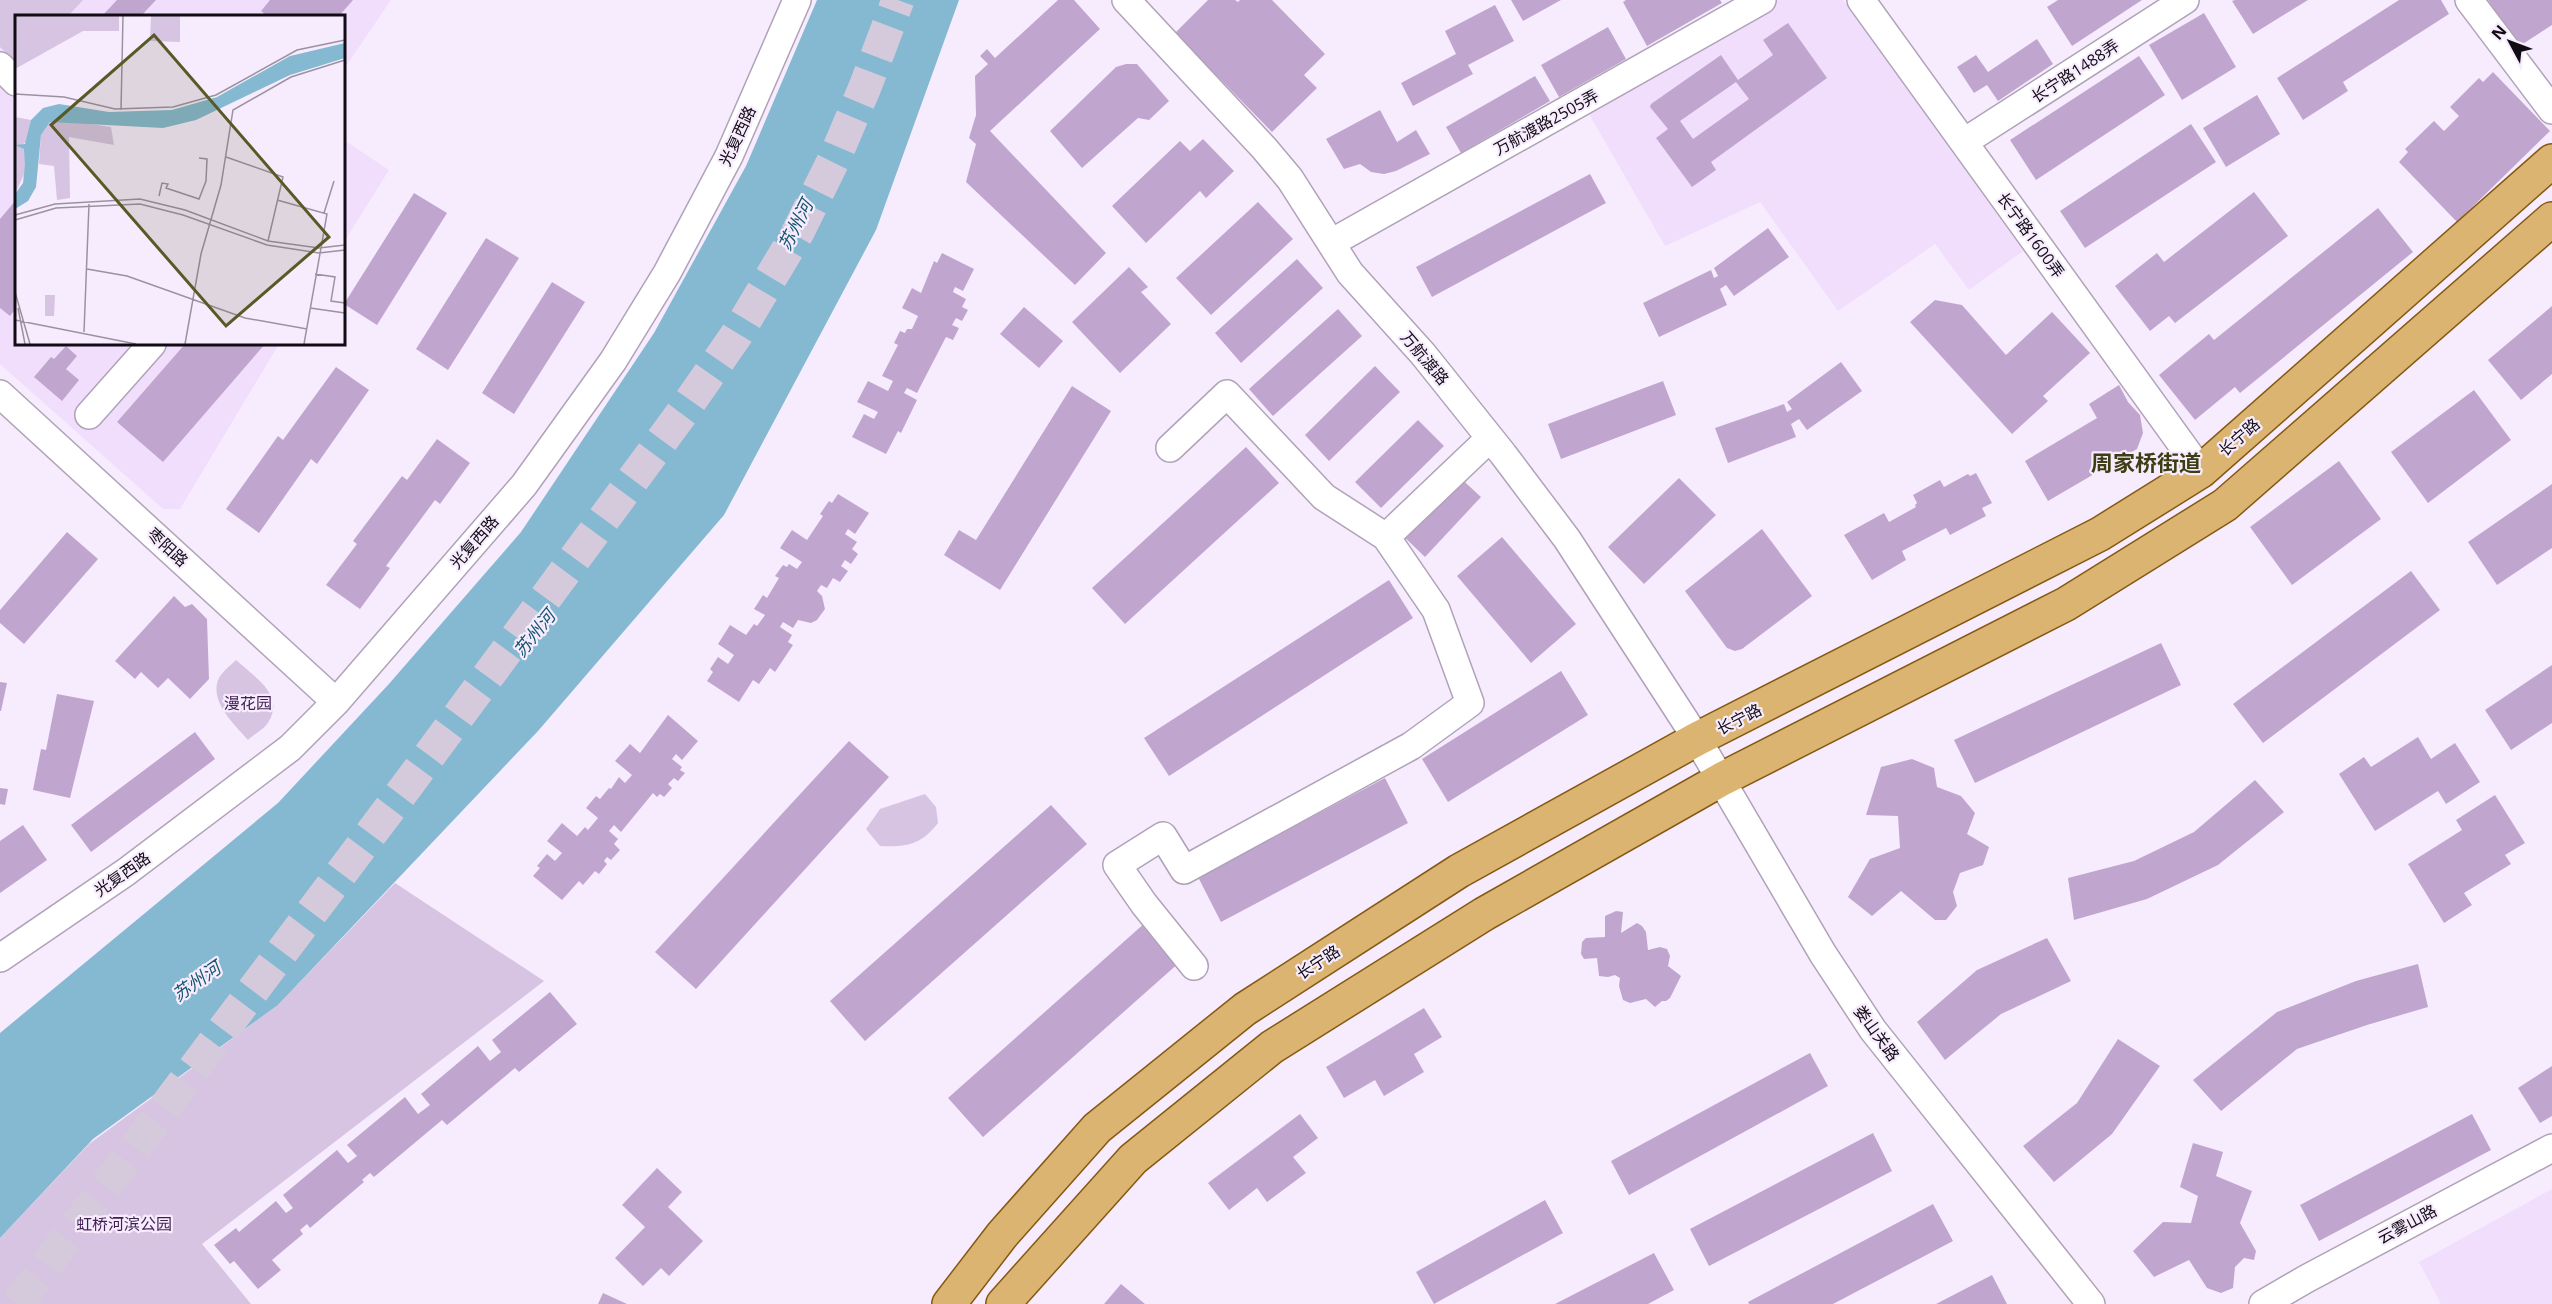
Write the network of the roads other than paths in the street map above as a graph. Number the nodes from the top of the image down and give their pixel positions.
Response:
1 (797, 0) edge
2 (1125, 0) edge
3 (1762, 0) edge
4 (1861, 0) edge
5 (2185, 0) edge
6 (2469, 0) edge
7 (2552, 110) edge
8 (1964, 142) junction
9 (2552, 161) edge
10 (2552, 219) edge
11 (1331, 243) junction
12 (151, 345) edge
13 (0, 394) edge
14 (88, 415) dead end
15 (1490, 438) junction
16 (1170, 448) dead end
17 (2201, 471) junction
18 (1386, 537) junction
19 (336, 702) junction
20 (1697, 739) junction
21 (1722, 779) junction
22 (0, 958) edge
23 (1194, 966) dead end
24 (2552, 1148) edge
25 (949, 1304) edge
26 (1003, 1304) edge
27 (2091, 1304) edge
28 (2263, 1304) edge

1 - 19 street, 光复西路
2 - 11 street, 万航渡路
3 - 11 street, 万航渡路2505弄
4 - 8 street, 长宁路1600弄
5 - 8 street, 长宁路1488弄
6 - 7 street
8 - 17 street, 长宁路1600弄
9 - 17 main road, 长宁路
10 - 21 main road
11 - 15 street, 万航渡路
12 - 14 street
13 - 19 street, 枣阳路
15 - 18 street
15 - 20 street, 万航渡路
16 - 18 street
17 - 20 main road, 长宁路
18 - 23 street
19 - 22 street, 光复西路
20 - 21 street, 娄山关路
20 - 25 main road, 长宁路
21 - 26 main road
21 - 27 street, 娄山关路
24 - 28 street, 云雾山路

